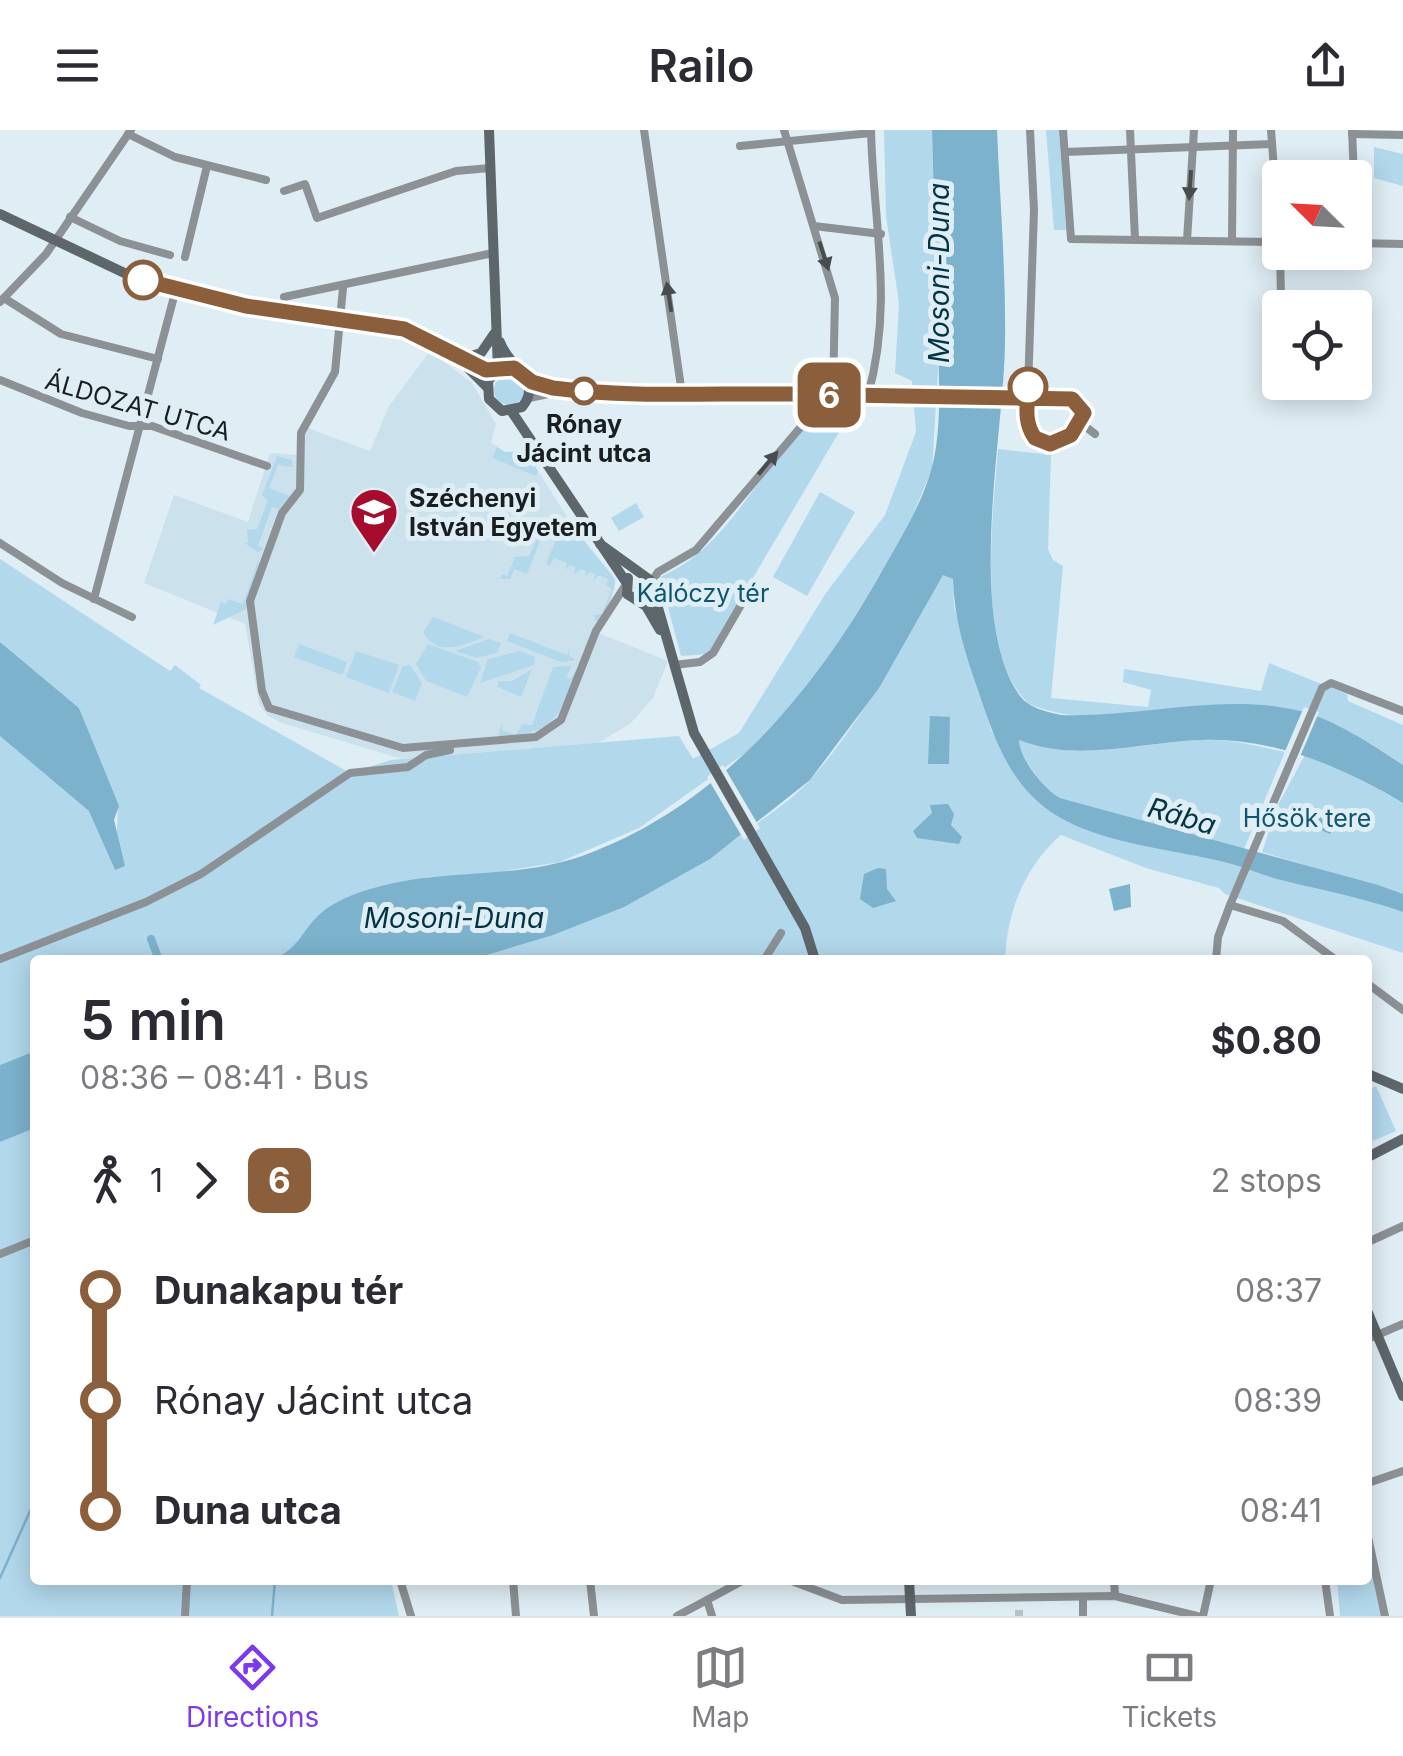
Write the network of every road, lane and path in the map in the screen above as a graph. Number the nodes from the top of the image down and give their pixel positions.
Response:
1 (488, 130) edge
2 (644, 130) edge
3 (1030, 130) edge
4 (1064, 130) edge
5 (1130, 130) edge
6 (1194, 130) edge
7 (1233, 130) edge
8 (1270, 130) edge
9 (871, 131) edge
10 (129, 132) edge
11 (1352, 132) edge
12 (784, 134) edge
13 (1403, 135) edge
14 (1272, 144) junction
15 (740, 146) dead end
16 (1233, 146) junction
17 (1193, 147) junction
18 (1132, 150) junction
19 (1065, 152) junction
20 (1273, 160) edge
21 (1353, 160) edge
22 (207, 166) junction
23 (490, 168) junction
24 (266, 180) dead end
25 (284, 191) dead end
26 (0, 214) edge
27 (70, 217) junction
28 (814, 226) junction
29 (881, 234) junction
30 (1134, 239) junction
31 (1187, 240) junction
32 (54, 241) junction
33 (1232, 241) junction
34 (1372, 243) edge
35 (1262, 244) edge
36 (1403, 244) edge
37 (170, 254) dead end
38 (492, 254) junction
39 (186, 256) dead end
40 (344, 288) junction
41 (176, 289) junction
42 (284, 297) dead end
43 (2, 300) edge
44 (339, 321) junction
45 (495, 329) junction
46 (460, 358) junction
47 (158, 359) junction
48 (514, 368) junction
49 (496, 371) junction
50 (0, 380) edge
51 (529, 380) junction
52 (487, 387) junction
53 (573, 391) junction
54 (682, 394) junction
55 (800, 394) junction
56 (830, 395) junction
57 (868, 395) junction
58 (528, 401) junction
59 (512, 412) junction
60 (810, 412) junction
61 (140, 423) junction
62 (1080, 423) junction
63 (1096, 434) dead end
64 (532, 438) junction
65 (267, 466) dead end
66 (0, 543) edge
67 (600, 544) junction
68 (638, 573) junction
69 (625, 584) junction
70 (652, 585) junction
71 (752, 586) dead end
72 (94, 599) junction
73 (635, 600) junction
74 (132, 617) dead end
75 (605, 618) junction
76 (668, 645) junction
77 (674, 665) junction
78 (1403, 711) edge
79 (463, 744) junction
80 (1230, 904) junction
81 (781, 933) dead end
82 (767, 955) edge
83 (813, 955) edge
84 (1219, 955) edge
85 (1329, 955) edge
86 (0, 959) edge
87 (1372, 987) edge
88 (1403, 1010) edge
89 (1372, 1076) edge
90 (1403, 1090) edge
91 (1403, 1139) edge
92 (1372, 1156) edge
93 (1403, 1226) edge
94 (1372, 1240) edge
95 (30, 1242) edge
96 (0, 1254) edge
97 (1403, 1324) edge
98 (1372, 1338) edge
99 (1403, 1396) edge
100 (1403, 1471) edge
101 (1372, 1482) edge
102 (1372, 1556) edge
103 (187, 1585) edge
104 (402, 1585) edge
105 (514, 1585) edge
106 (591, 1585) edge
107 (735, 1585) edge
108 (800, 1585) edge
109 (909, 1585) edge
110 (1114, 1585) edge
111 (1209, 1585) edge
112 (1326, 1585) edge
113 (1115, 1596) junction
114 (1083, 1597) junction
115 (1020, 1599) junction
116 (708, 1600) junction
117 (910, 1601) junction
118 (1019, 1610) dead end
119 (184, 1616) edge
120 (411, 1616) edge
121 (516, 1616) edge
122 (594, 1616) edge
123 (677, 1616) edge
124 (712, 1616) edge
125 (911, 1616) edge
126 (1083, 1616) edge
127 (1200, 1616) edge
128 (1330, 1616) edge
129 (1385, 1616) edge

1 - 23 street
54 -> 2 street
3 - 62 street
4 - 19 street
5 - 18 street
6 - 17 street
7 - 16 street
8 - 14 street
9 - 12 street
9 - 29 street
10 - 22 street
10 - 27 street
11 - 13 street
11 - 21 street
12 - 15 street
12 - 28 street
14 - 16 street
14 - 20 street
16 - 17 street
16 - 33 street
17 - 18 street
17 -> 31 street
18 - 19 street
18 - 30 street
19 - 30 street
22 - 24 street
22 - 39 street
23 - 25 street
23 - 38 street
26 - 32 street
27 - 32 street
27 - 37 street
28 - 29 street
28 -> 56 street
29 - 57 street
30 - 31 street
31 - 33 street
32 - 41 street
32 - 43 street
33 - 35 street
34 - 36 street
38 - 40 street
38 - 45 street
40 - 42 street
40 - 44 street
41 - 44 street
41 - 47 street
43 - 47 street
44 - 46 street
44 - 79 street
45 - 46 street
45 - 48 street
45 - 49 street
46 - 49 street
46 - 52 street
47 - 61 street
48 - 49 street
48 - 51 street
49 - 52 street
50 - 61 street, ÁLDOZAT UTCA
51 - 53 street
51 - 58 street
52 - 59 street
53 - 54 street
53 - 58 street
54 - 55 street
55 - 56 street
55 - 60 street
56 - 57 street
56 - 60 street
57 - 62 street, bridge
58 - 59 street
58 - 64 street
59 - 64 street
70 -> 60 street
61 - 65 street, ÁLDOZAT UTCA
61 - 72 street
62 - 63 street
64 - 67 street
66 - 72 street
67 - 68 street
67 - 69 street
68 - 69 street
68 - 70 street
69 - 73 street
69 - 75 street
70 - 73 street
70 - 76 street
71 - 77 street
72 - 74 street
73 - 75 street
73 - 76 street
75 - 79 street
76 - 77 street
77 - 83 street
78 - 80 street
79 - 86 street
80 - 84 street
80 - 85 street
81 - 82 street
87 - 88 street
89 - 90 street
91 - 92 street
93 - 94 street
95 - 96 street
97 - 98 street
98 - 99 street
100 - 101 street
102 - 129 street
103 - 119 street
104 - 120 street
105 - 121 street
106 - 122 street
107 - 116 street
108 - 117 street
109 - 117 street
110 - 113 street
111 - 127 street
112 - 128 street
113 - 114 street
113 - 127 street
114 - 115 street
114 - 126 street
115 - 117 street
115 - 118 street
116 - 123 street
116 - 124 street
117 - 125 street

